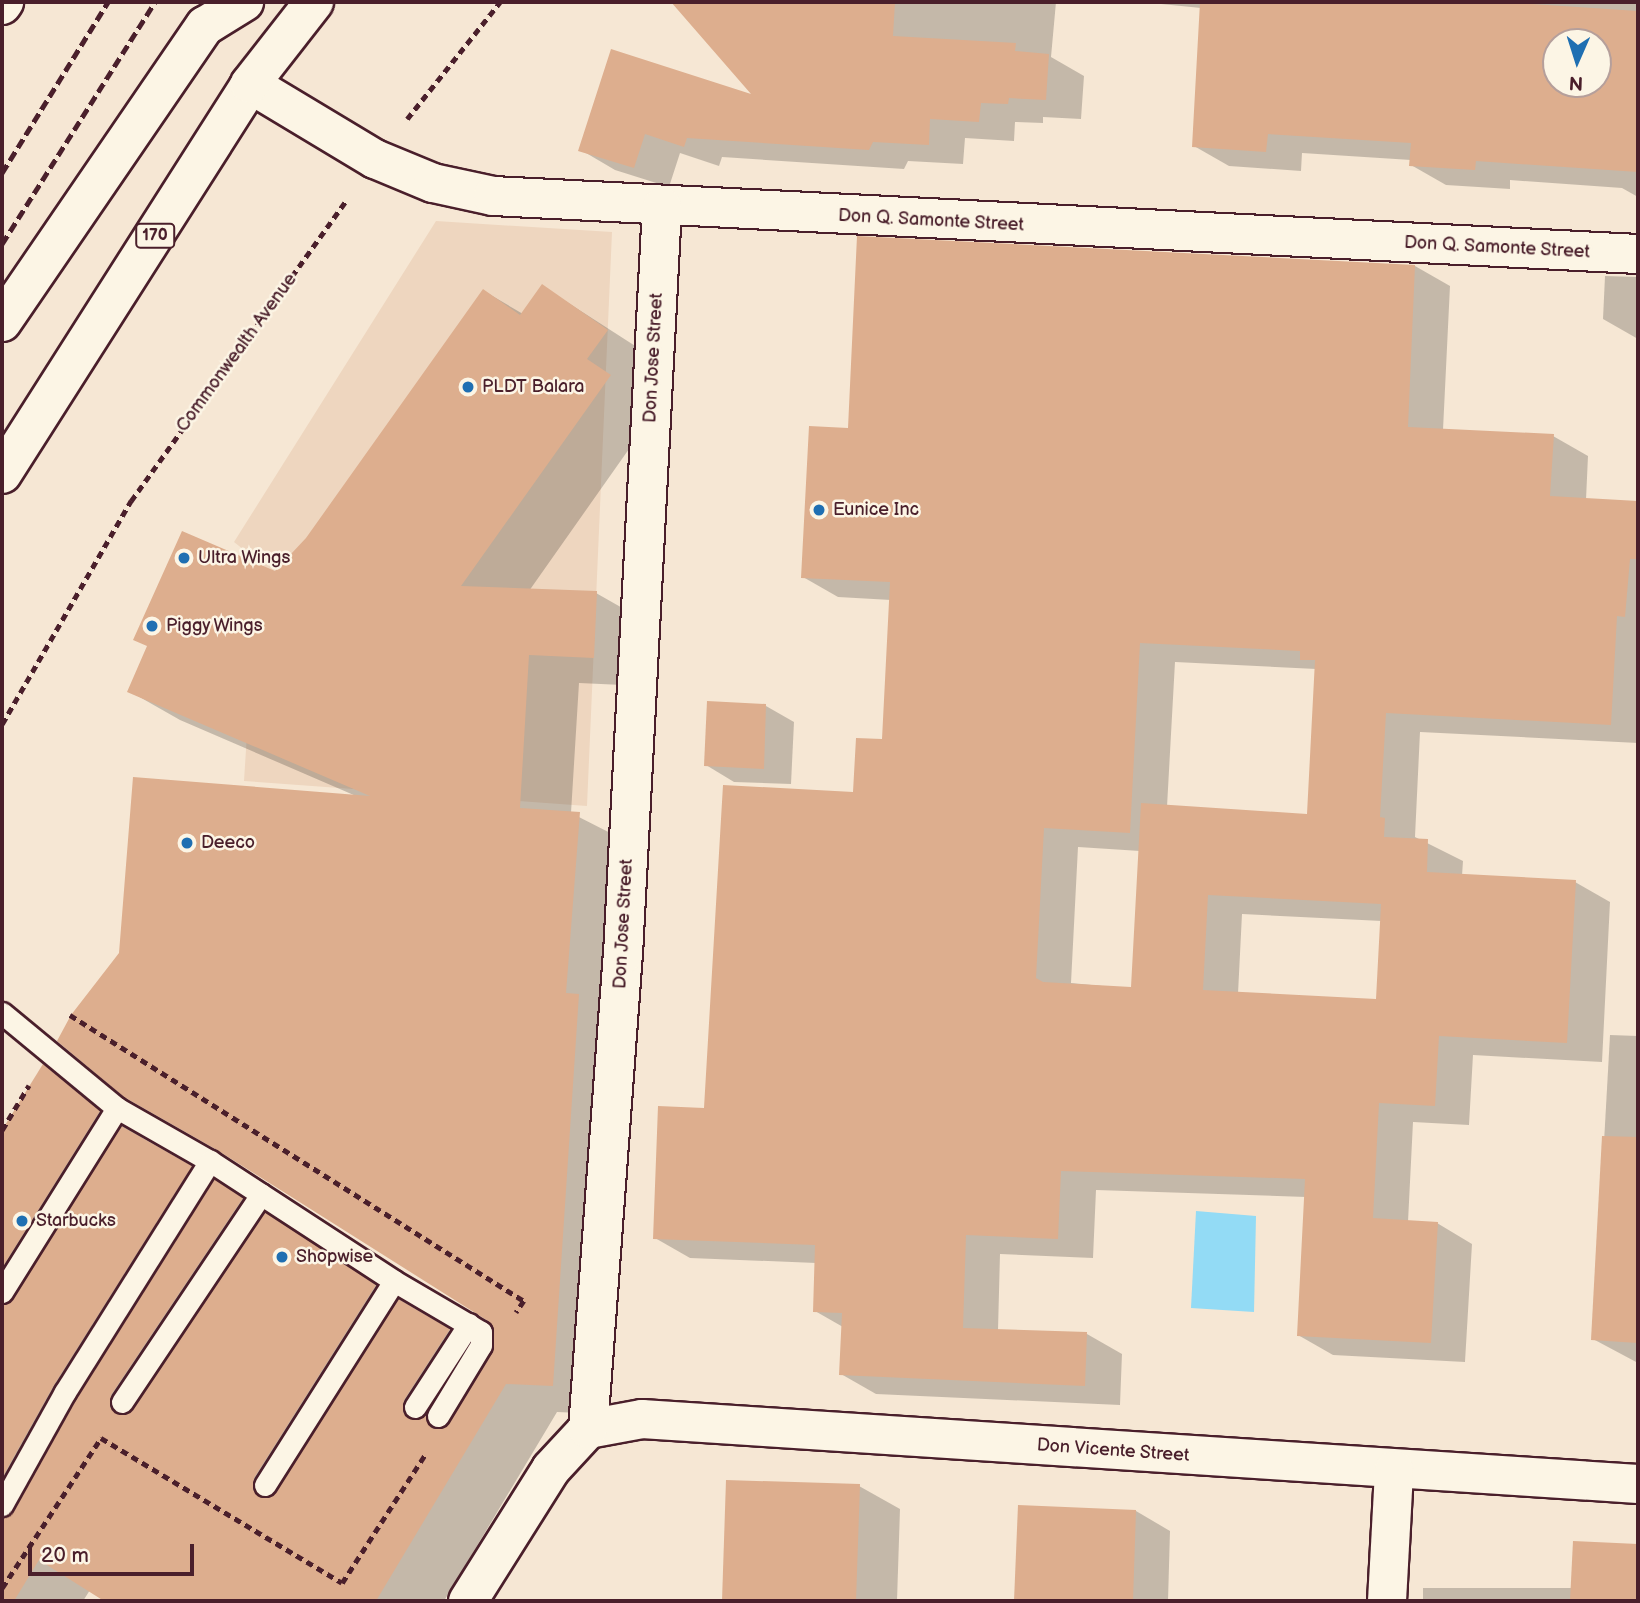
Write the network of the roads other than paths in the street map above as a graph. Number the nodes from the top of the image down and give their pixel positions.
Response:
1 (244, 2) edge
2 (314, 2) edge
3 (250, 84) junction
4 (662, 207) junction
5 (1638, 254) edge
6 (2, 322) edge
7 (2, 474) edge
8 (2, 1013) edge
9 (117, 1108) junction
10 (210, 1161) junction
11 (261, 1194) junction
12 (394, 1281) junction
13 (2, 1292) edge
14 (468, 1324) junction
15 (122, 1402) dead end
16 (415, 1407) dead end
17 (438, 1416) dead end
18 (589, 1429) junction
19 (1394, 1470) junction
20 (1638, 1484) edge
21 (265, 1485) dead end
22 (2, 1505) edge
23 (468, 1601) edge
24 (1387, 1601) edge

1 - 6 street
2 - 3 street, 170
3 - 4 street, Don Q. Samonte Street
3 - 7 street, 170
4 - 5 street, Don Q. Samonte Street
4 - 18 street, Don Jose Street
8 - 9 lane
9 - 10 lane
9 - 13 lane
10 - 11 lane
10 - 22 lane
11 - 12 lane
11 - 15 lane
12 - 14 lane
12 - 21 lane
14 - 16 lane
14 - 17 lane
18 - 19 street, Don Vicente Street
18 - 23 street
19 - 20 street, Don Vicente Street
19 - 24 street

